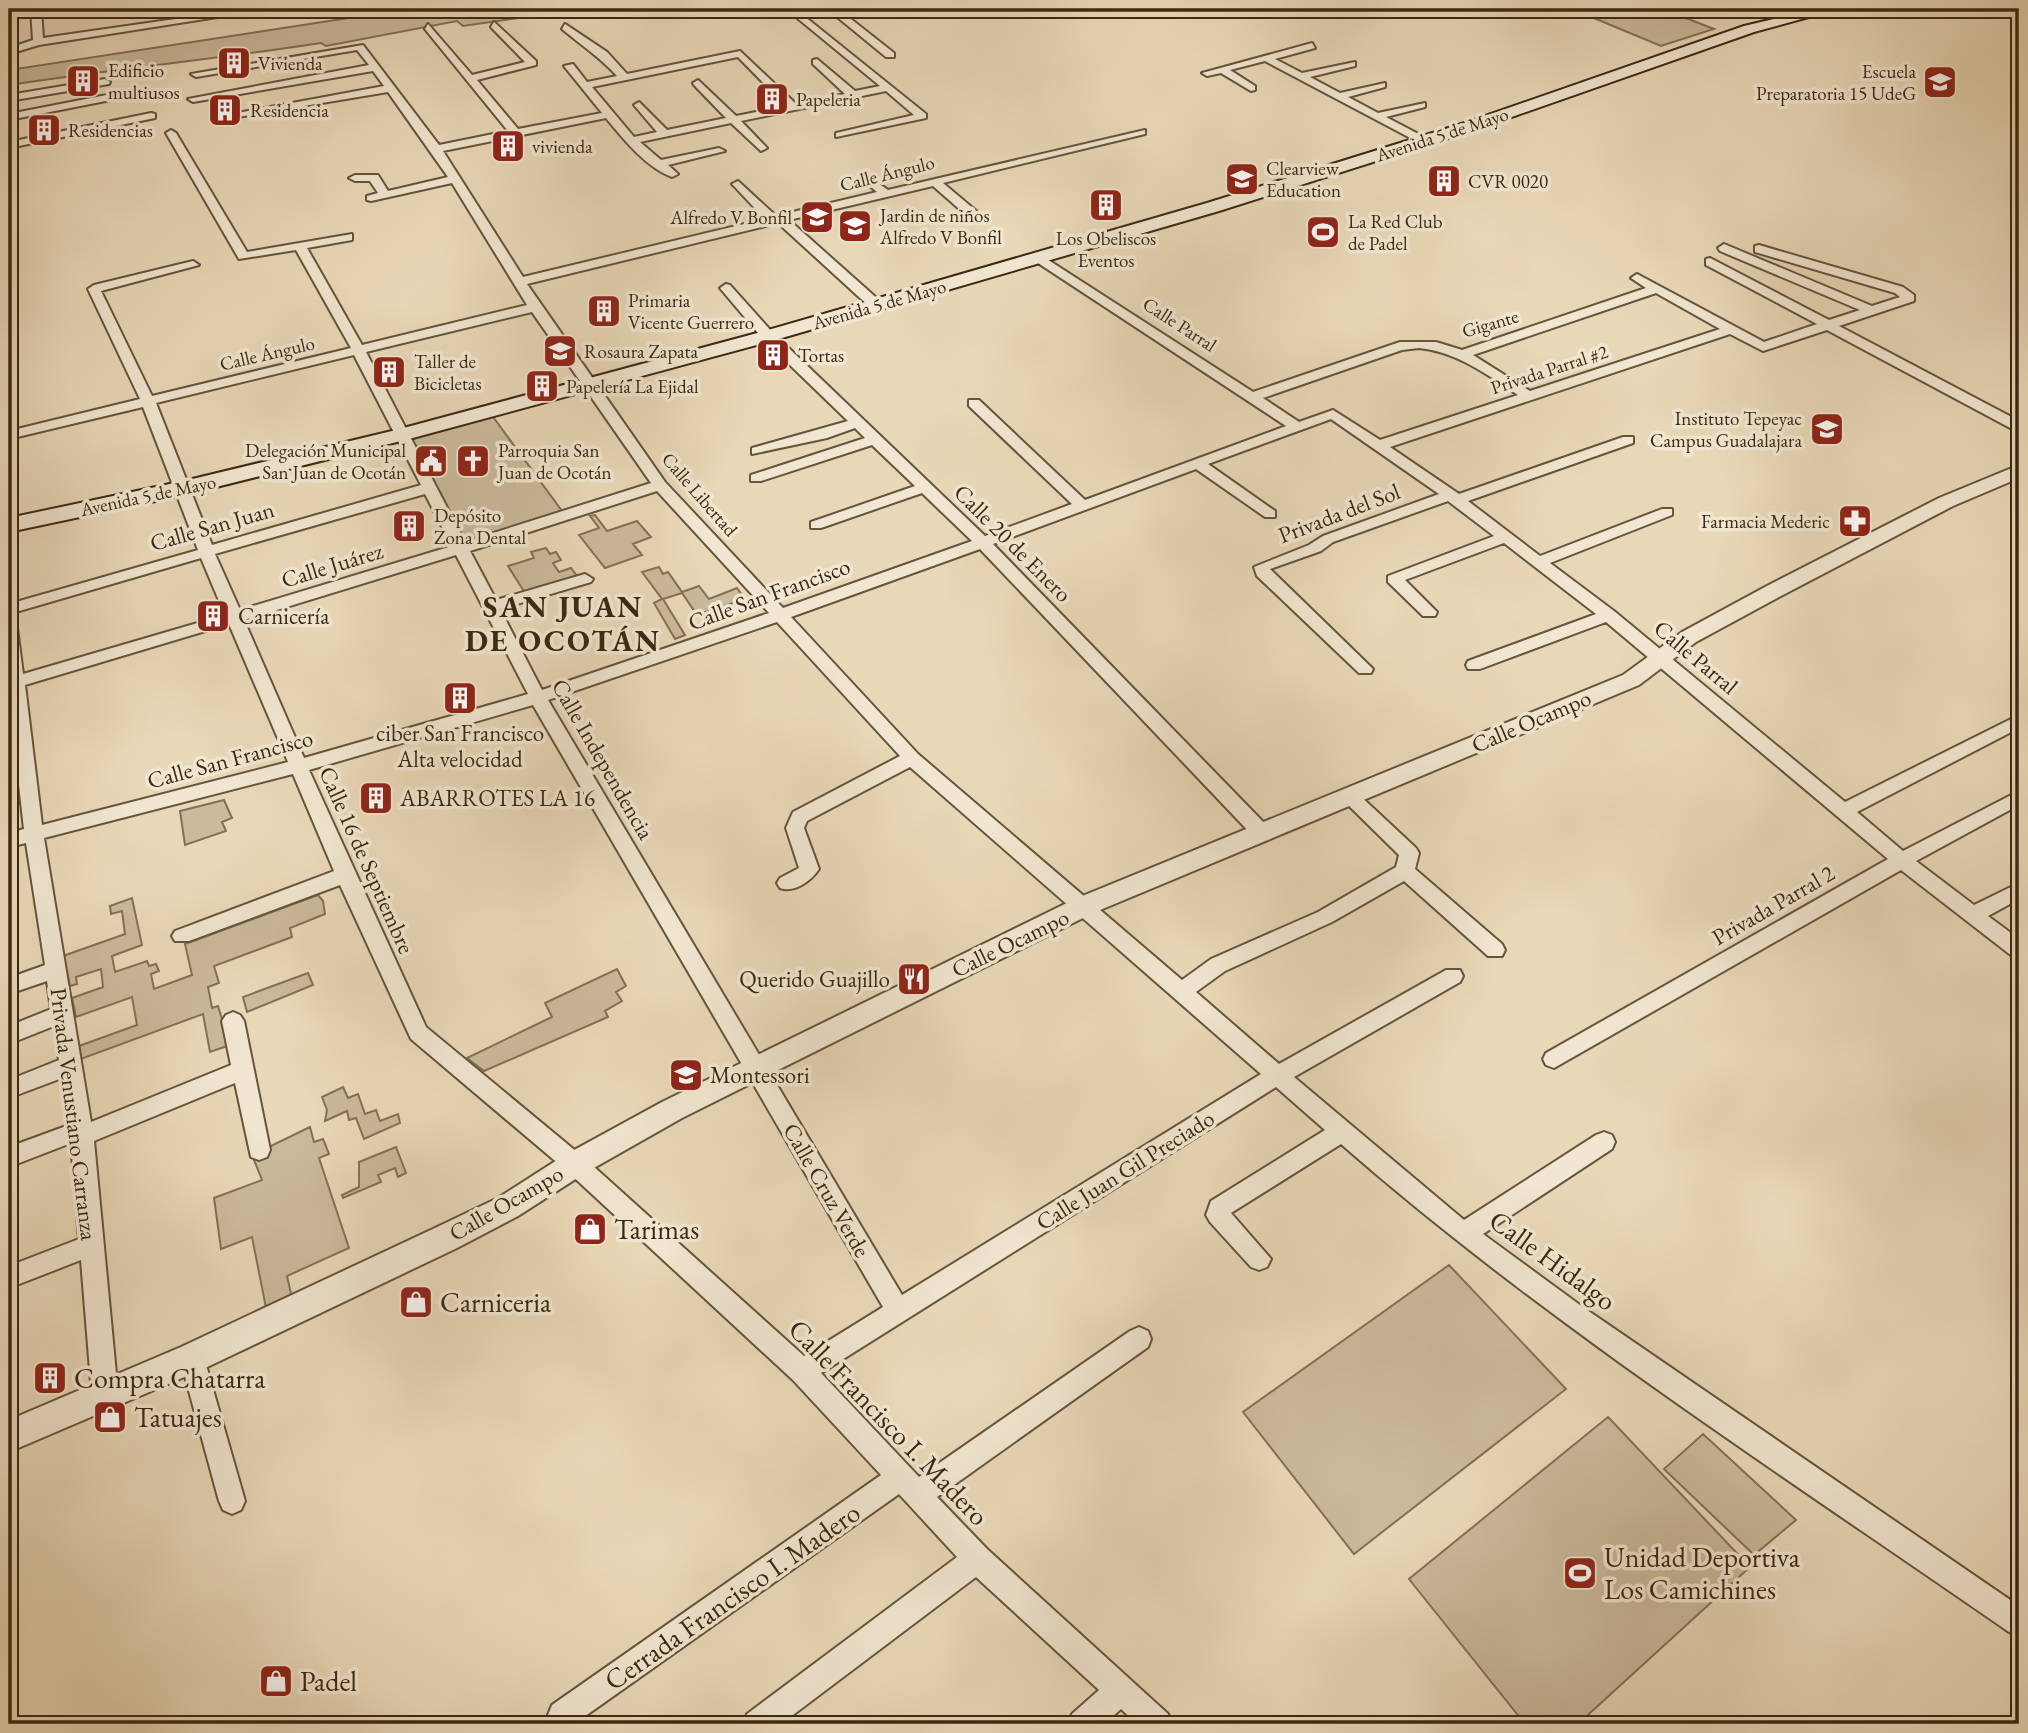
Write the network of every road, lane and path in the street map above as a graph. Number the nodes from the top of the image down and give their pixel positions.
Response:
1 (51, 9) edge
2 (263, 9) edge
3 (1831, 9) edge
4 (1848, 9) edge
5 (36, 10) edge
6 (839, 14) dead end
7 (799, 15) dead end
8 (494, 24) dead end
9 (428, 27) dead end
10 (565, 27) dead end
11 (1742, 32) junction
12 (38, 42) junction
13 (1312, 46) dead end
14 (9, 51) edge
15 (1266, 58) junction
16 (869, 60) junction
17 (817, 62) dead end
18 (1350, 64) dead end
19 (569, 66) dead end
20 (377, 67) junction
21 (1222, 69) junction
22 (1206, 73) dead end
23 (196, 74) dead end
24 (1302, 76) junction
25 (624, 77) junction
26 (471, 78) junction
27 (698, 83) dead end
28 (586, 85) junction
29 (1381, 85) dead end
30 (393, 88) junction
31 (887, 88) junction
32 (1251, 88) dead end
33 (853, 95) junction
34 (1339, 96) junction
35 (9, 98) edge
36 (899, 98) junction
37 (193, 99) dead end
38 (639, 105) dead end
39 (1421, 105) dead end
40 (793, 107) junction
41 (611, 114) junction
42 (817, 115) dead end
43 (226, 116) dead end
44 (1377, 116) junction
45 (9, 117) edge
46 (732, 119) junction
47 (1141, 132) dead end
48 (515, 133) junction
49 (664, 134) junction
50 (840, 135) dead end
51 (1422, 140) junction
52 (631, 141) junction
53 (9, 145) edge
54 (761, 148) dead end
55 (436, 149) junction
56 (719, 151) dead end
57 (657, 164) junction
58 (672, 174) dead end
59 (866, 177) dead end
60 (355, 178) dead end
61 (455, 179) junction
62 (934, 181) junction
63 (738, 184) dead end
64 (885, 193) junction
65 (977, 218) dead end
66 (777, 219) junction
67 (348, 237) dead end
68 (300, 246) junction
69 (1724, 248) dead end
70 (1759, 249) dead end
71 (1039, 258) junction
72 (1710, 262) dead end
73 (193, 265) dead end
74 (1637, 278) dead end
75 (518, 282) junction
76 (726, 288) dead end
77 (1657, 289) junction
78 (876, 305) junction
79 (534, 307) junction
80 (1873, 311) junction
81 (1830, 325) junction
82 (1730, 330) junction
83 (768, 336) junction
84 (359, 351) junction
85 (1463, 354) junction
86 (592, 385) junction
87 (1528, 396) junction
88 (1254, 397) junction
89 (148, 401) junction
90 (974, 403) dead end
91 (1333, 414) joint
92 (858, 422) junction
93 (1297, 427) junction
94 (2019, 427) edge
95 (9, 435) edge
96 (401, 435) junction
97 (875, 439) junction
98 (1628, 440) dead end
99 (1380, 446) junction
100 (757, 452) dead end
101 (1197, 463) junction
102 (2019, 471) edge
103 (756, 478) dead end
104 (660, 485) junction
105 (925, 487) junction
106 (184, 488) junction
107 (428, 488) junction
108 (1454, 497) junction
109 (1082, 505) junction
110 (1667, 512) dead end
111 (1270, 514) dead end
112 (9, 524) edge
113 (816, 525) dead end
114 (1506, 537) junction
115 (981, 541) junction
116 (460, 548) junction
117 (206, 551) junction
118 (1539, 562) junction
119 (585, 579) dead end
120 (491, 607) junction
121 (9, 609) edge
122 (1429, 612) dead end
123 (1608, 615) junction
124 (782, 617) junction
125 (236, 618) junction
126 (9, 628) edge
127 (1664, 659) junction
128 (1474, 665) dead end
129 (1365, 669) dead end
130 (13, 671) edge
131 (538, 697) junction
132 (2018, 722) edge
133 (912, 758) junction
134 (298, 766) junction
135 (1350, 797) junction
136 (2019, 797) edge
137 (1843, 811) junction
138 (34, 833) junction
139 (1263, 834) junction
140 (9, 840) edge
141 (1902, 860) junction
142 (1405, 871) junction
143 (345, 875) junction
144 (787, 883) dead end
145 (2019, 890) edge
146 (1084, 906) junction
147 (1973, 915) junction
148 (181, 936) dead end
149 (1495, 950) dead end
150 (2019, 950) edge
151 (55, 970) junction
152 (1453, 976) dead end
153 (9, 986) edge
154 (1181, 991) junction
155 (62, 1014) junction
156 (233, 1021) dead end
157 (9, 1035) edge
158 (1554, 1059) dead end
159 (70, 1065) junction
160 (755, 1068) junction
161 (243, 1070) junction
162 (1278, 1075) junction
163 (9, 1089) edge
164 (1342, 1131) junction
165 (81, 1133) junction
166 (1604, 1142) dead end
167 (259, 1150) dead end
168 (9, 1157) edge
169 (575, 1164) junction
170 (1464, 1233) junction
171 (92, 1245) junction
172 (1259, 1259) dead end
173 (9, 1277) edge
174 (898, 1311) junction
175 (1139, 1339) dead end
176 (192, 1358) junction
177 (802, 1371) junction
178 (105, 1395) junction
179 (9, 1436) edge
180 (910, 1485) junction
181 (232, 1502) dead end
182 (977, 1559) junction
183 (2019, 1622) edge
184 (1119, 1692) junction
185 (562, 1715) dead end
186 (757, 1724) edge
187 (1082, 1724) edge
188 (1158, 1724) edge

1 - 5 street
2 - 12 street
3 - 11 main road, Avenida 5 de Mayo
4 - 11 main road, Avenida 5 de Mayo
5 - 12 street
6 - 16 street
7 - 16 street
8 - 26 street
9 - 26 street
10 - 25 street
11 - 51 main road, Avenida 5 de Mayo
12 - 14 street
13 - 15 street
15 - 21 street
15 - 24 street
16 - 31 street
17 - 33 street
18 - 24 street
19 - 28 street
20 - 23 street, Calle Libertad
20 - 30 street, Calle Libertad
20 - 37 street
21 - 22 street
21 - 32 street
24 - 34 street
25 - 28 street
25 - 40 street
26 - 48 street
27 - 46 street
28 - 41 street
29 - 34 street
30 - 43 street
30 - 55 street, Calle Libertad
31 - 33 street
31 - 36 street
33 - 40 street
34 - 44 street
35 - 45 street
36 - 42 street
36 - 50 street
38 - 49 street
39 - 44 street
40 - 46 street
41 - 48 street
41 - 52 street
44 - 51 street
46 - 49 street
46 - 54 street
47 - 62 street, Calle Ángulo
48 - 55 street
49 - 52 street
51 - 71 main road, Avenida 5 de Mayo
52 - 57 street
53 - 68 street
55 - 61 street, Calle Libertad
56 - 57 street
57 - 58 street
59 - 64 street
60 - 61 street
61 - 75 street, Calle Libertad
62 - 64 street, Calle Ángulo
62 - 65 street
63 - 66 street
64 - 66 street, Calle Ángulo
66 - 75 street, Calle Ángulo
66 - 78 street
67 - 68 street
68 - 84 street, Calle Independencia
69 - 80 street
70 - 80 street
71 - 78 main road, Avenida 5 de Mayo
71 - 88 street, Calle Parral
72 - 81 street
73 - 89 street, Calle 16 de Septiembre
74 - 77 street
75 - 79 street, Calle Libertad
76 - 83 street, Calle 20 de Enero
77 - 82 street
77 - 85 street, Gigante
78 - 83 main road, Avenida 5 de Mayo
79 - 84 street, Calle Ángulo
79 - 86 street, Calle Libertad
80 - 81 street
81 - 82 street
81 - 94 street
82 - 87 street, Privada Parral #2
83 - 86 main road, Avenida 5 de Mayo
83 - 92 street, Calle 20 de Enero
84 - 89 street, Calle Ángulo
84 - 96 street, Calle Independencia
85 - 87 street
85 - 88 street, Gigante
86 - 96 main road, Avenida 5 de Mayo
86 - 104 street, Calle Libertad
87 - 99 street, Privada Parral #2
88 - 93 street, Calle Parral
89 - 95 street, Calle Ángulo
89 - 106 street, Calle 16 de Septiembre
90 - 109 street
91 - 93 street, Calle San Francisco
91 - 99 street, Calle Parral
92 - 97 street, Calle 20 de Enero
92 - 100 street
93 - 101 street, Calle San Francisco
96 - 106 main road, Avenida 5 de Mayo
96 - 107 street, Calle Independencia
97 - 103 street
97 - 105 street, Calle 20 de Enero
98 - 108 street
99 - 108 street, Calle Parral
101 - 109 street, Calle San Francisco
101 - 111 street
102 - 127 street, Calle Ocampo
104 - 116 street, Calle Juárez
104 - 124 street, Calle Libertad
105 - 113 street
105 - 115 street, Calle 20 de Enero
106 - 112 main road, Avenida 5 de Mayo
106 - 117 street, Calle 16 de Septiembre
107 - 116 street, Calle Independencia
107 - 117 street, Calle San Juan
108 - 114 street, Calle Parral
108 - 129 street, Privada del Sol
109 - 115 street, Calle San Francisco
110 - 118 street
114 - 118 street, Calle Parral
114 - 122 street
115 - 124 street, Calle San Francisco
115 - 139 street, Calle 20 de Enero
116 - 120 street, Calle Independencia
116 - 125 street, Calle Juárez
117 - 121 street, Calle San Juan
117 - 125 street, Calle 16 de Septiembre
118 - 123 street, Calle Parral
119 - 120 street
120 - 131 street, Calle Independencia
123 - 127 street, Calle Parral
123 - 128 street
124 - 131 street, Calle San Francisco
124 - 133 street, Calle Libertad
125 - 130 street, Calle Juárez
125 - 134 street, Calle 16 de Septiembre
126 - 130 street, Privada Venustiano Carranza
127 - 135 street, Calle Ocampo
127 - 137 street, Calle Parral
130 - 138 street, Privada Venustiano Carranza
131 - 134 street, Calle San Francisco
131 - 160 street, Calle Independencia
132 - 137 street
133 - 144 street
133 - 146 street, Calle Libertad
134 - 138 street, Calle San Francisco
134 - 143 street, Calle 16 de Septiembre
135 - 139 street, Calle Ocampo
135 - 142 street
136 - 141 street, Privada Parral 2
137 - 141 street, Calle Parral
138 - 140 street, Calle San Francisco
138 - 151 street, Privada Venustiano Carranza
139 - 146 street, Calle Ocampo
141 - 147 street, Calle Parral
141 - 158 street, Privada Parral 2
142 - 149 street
142 - 154 street
143 - 148 street
143 - 169 street, Calle 16 de Septiembre
145 - 147 street
146 - 154 street, Calle Hidalgo
146 - 160 street, Calle Ocampo
147 - 150 street, Calle Parral
151 - 153 street
151 - 155 street, Privada Venustiano Carranza
152 - 162 street, Calle Juan Gil Preciado
154 - 162 street, Calle Hidalgo
155 - 157 street
155 - 159 street, Privada Venustiano Carranza
156 - 161 street
159 - 163 street
159 - 165 street, Privada Venustiano Carranza
160 - 169 street, Calle Ocampo
160 - 174 street, Calle Cruz Verde
161 - 165 street
161 - 167 street
162 - 164 street, Calle Hidalgo
162 - 174 street, Calle Juan Gil Preciado
164 - 170 street, Calle Hidalgo
164 - 172 street
165 - 168 street
165 - 171 street, Privada Venustiano Carranza
166 - 170 street
169 - 176 street, Calle Ocampo
169 - 177 street, Calle Francisco I. Madero
170 - 183 street, Calle Hidalgo
171 - 173 street
171 - 178 street, Privada Venustiano Carranza
174 - 177 street, Calle Juan Gil Preciado
175 - 180 street, Cerrada Francisco I. Madero
176 - 178 street, Calle Ocampo
176 - 181 street
177 - 180 street, Calle Francisco I. Madero
178 - 179 street, Calle Ocampo
180 - 182 street, Calle Francisco I. Madero
180 - 185 street, Cerrada Francisco I. Madero
182 - 184 street, Calle Francisco I. Madero
182 - 186 street
184 - 187 street
184 - 188 street, Calle Francisco I. Madero

